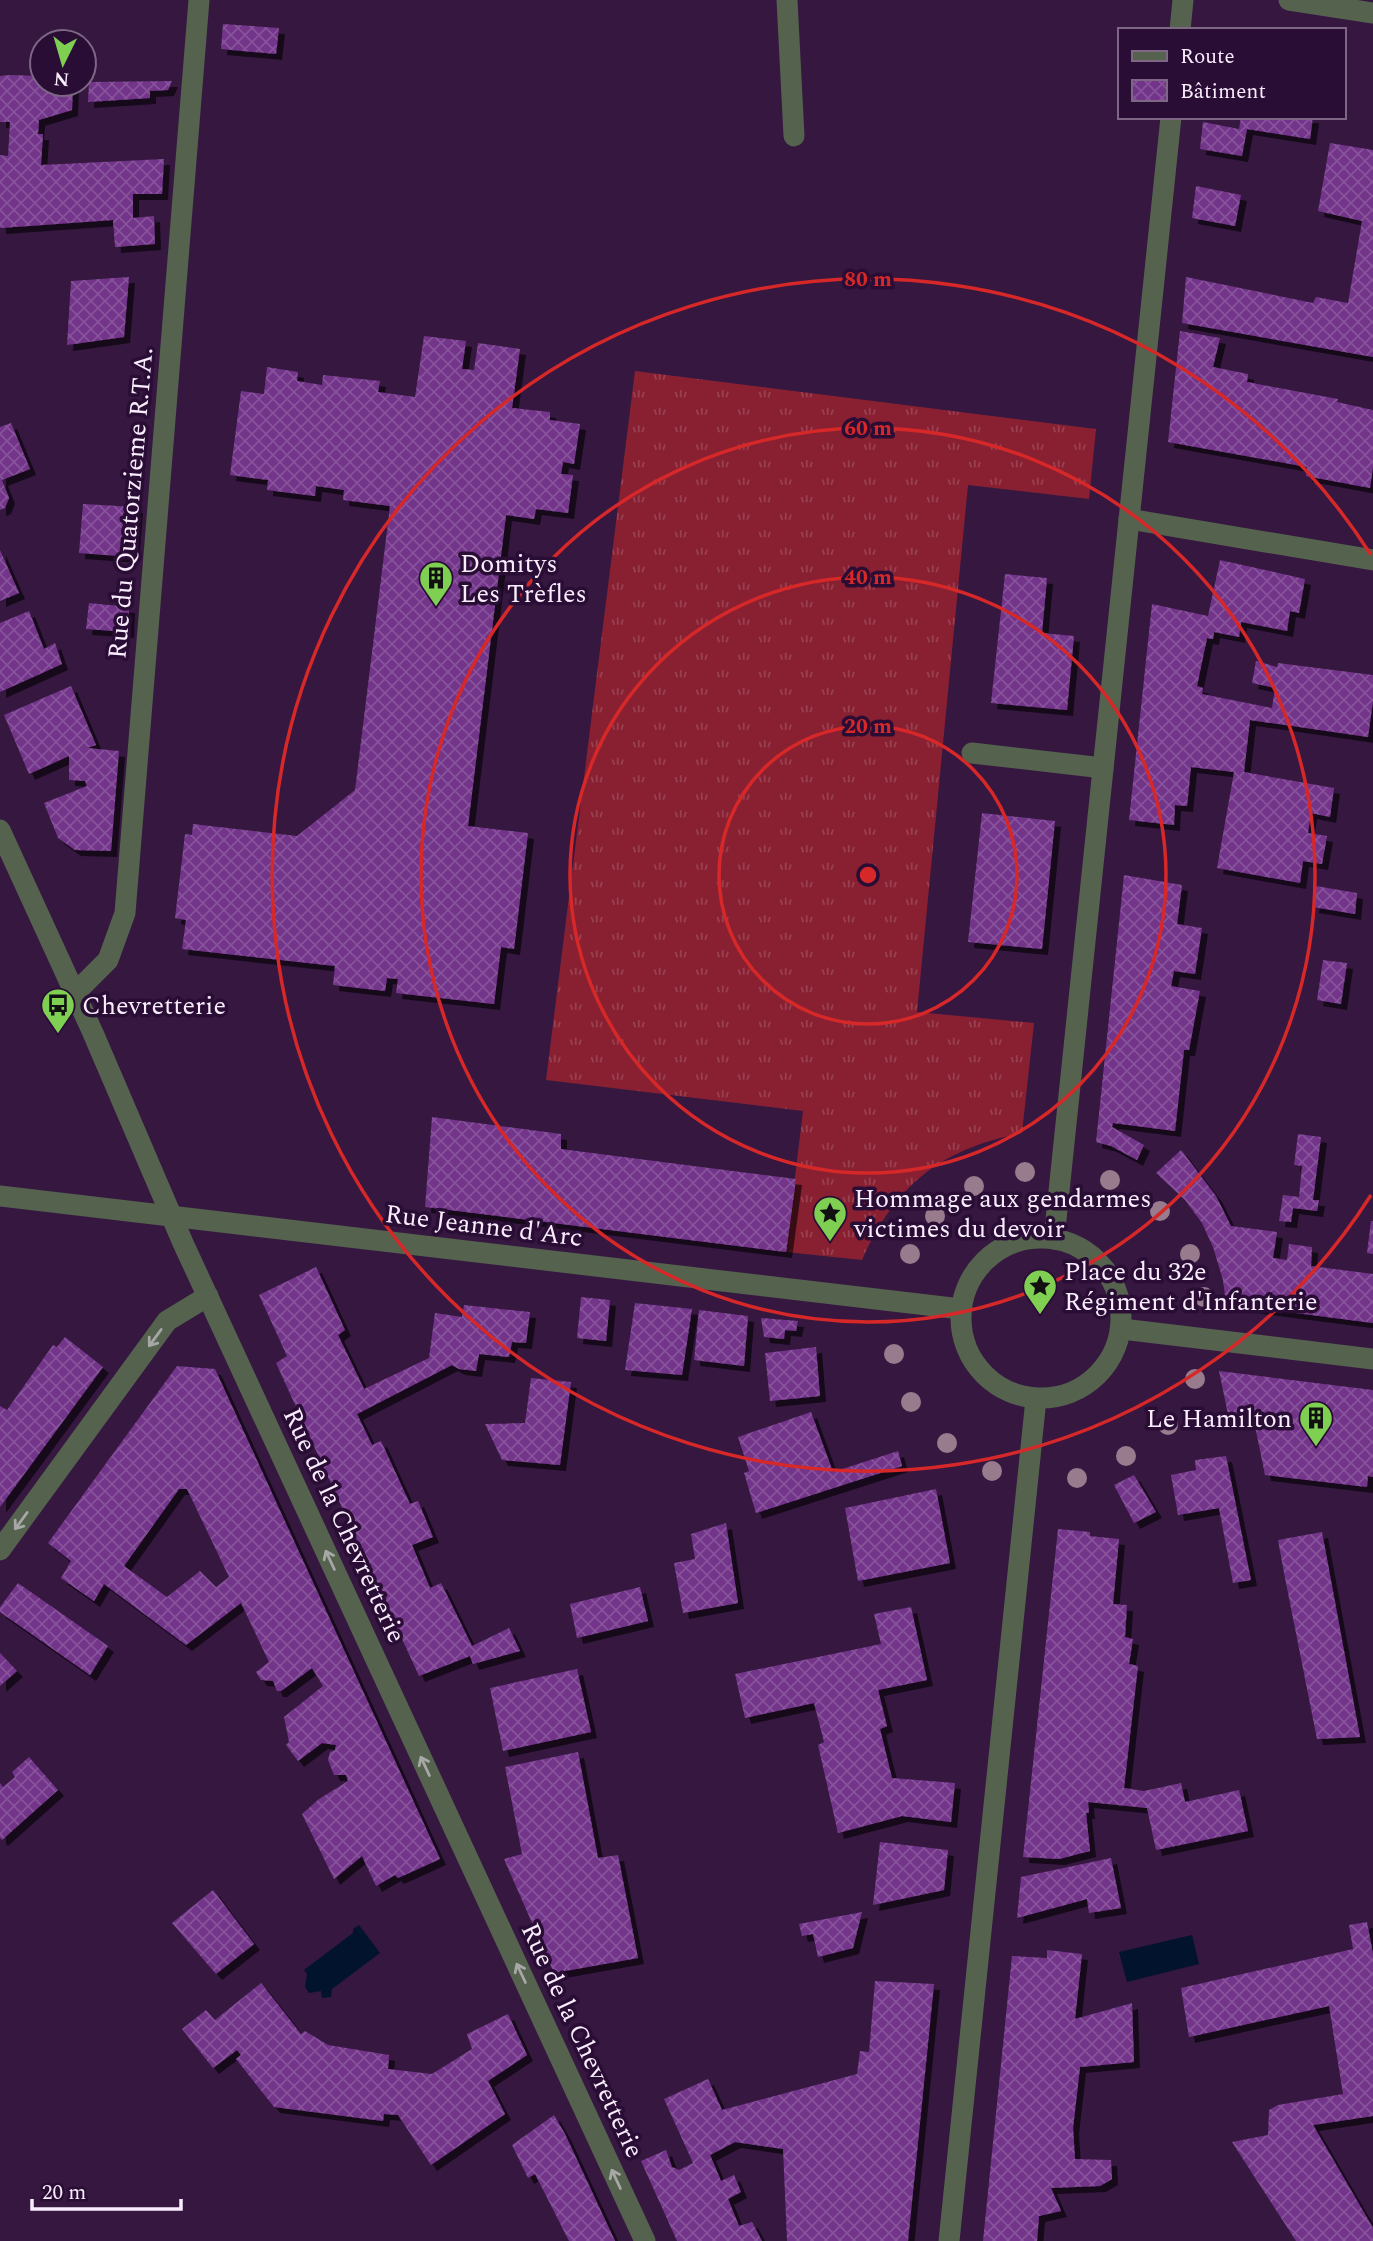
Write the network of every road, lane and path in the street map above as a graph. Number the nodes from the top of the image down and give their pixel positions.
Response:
1 (198, 0) edge
2 (787, 0) edge
3 (1183, 0) edge
4 (1289, 0) edge
5 (1373, 13) edge
6 (1180, 28) edge
7 (1171, 119) edge
8 (794, 136) dead end
9 (1129, 519) junction
10 (1373, 560) edge
11 (972, 753) dead end
12 (1103, 768) junction
13 (0, 830) edge
14 (74, 994) junction
15 (0, 1196) edge
16 (172, 1217) junction
17 (1054, 1239) junction
18 (208, 1296) junction
19 (961, 1310) junction
20 (1122, 1329) junction
21 (1373, 1359) edge
22 (1036, 1399) junction
23 (0, 1550) edge
24 (645, 2241) edge
25 (949, 2241) edge

1 - 14 street, Rue du Quatorzieme R.T.A.
2 - 8 street
3 - 6 street
4 - 5 street
7 - 9 street
9 - 10 street
9 - 12 street
11 - 12 street
12 - 17 street
13 - 14 street, Rue de la Chevretterie
14 - 16 street, Rue de la Chevretterie
15 - 16 street, Rue Jeanne d'Arc
16 - 18 street, Rue de la Chevretterie
16 - 19 street, Rue Jeanne d'Arc
17 - 19 street
17 - 20 street
18 -> 23 street
24 -> 18 street, Rue de la Chevretterie
19 - 22 street
20 - 21 street
20 - 22 street
22 - 25 street

